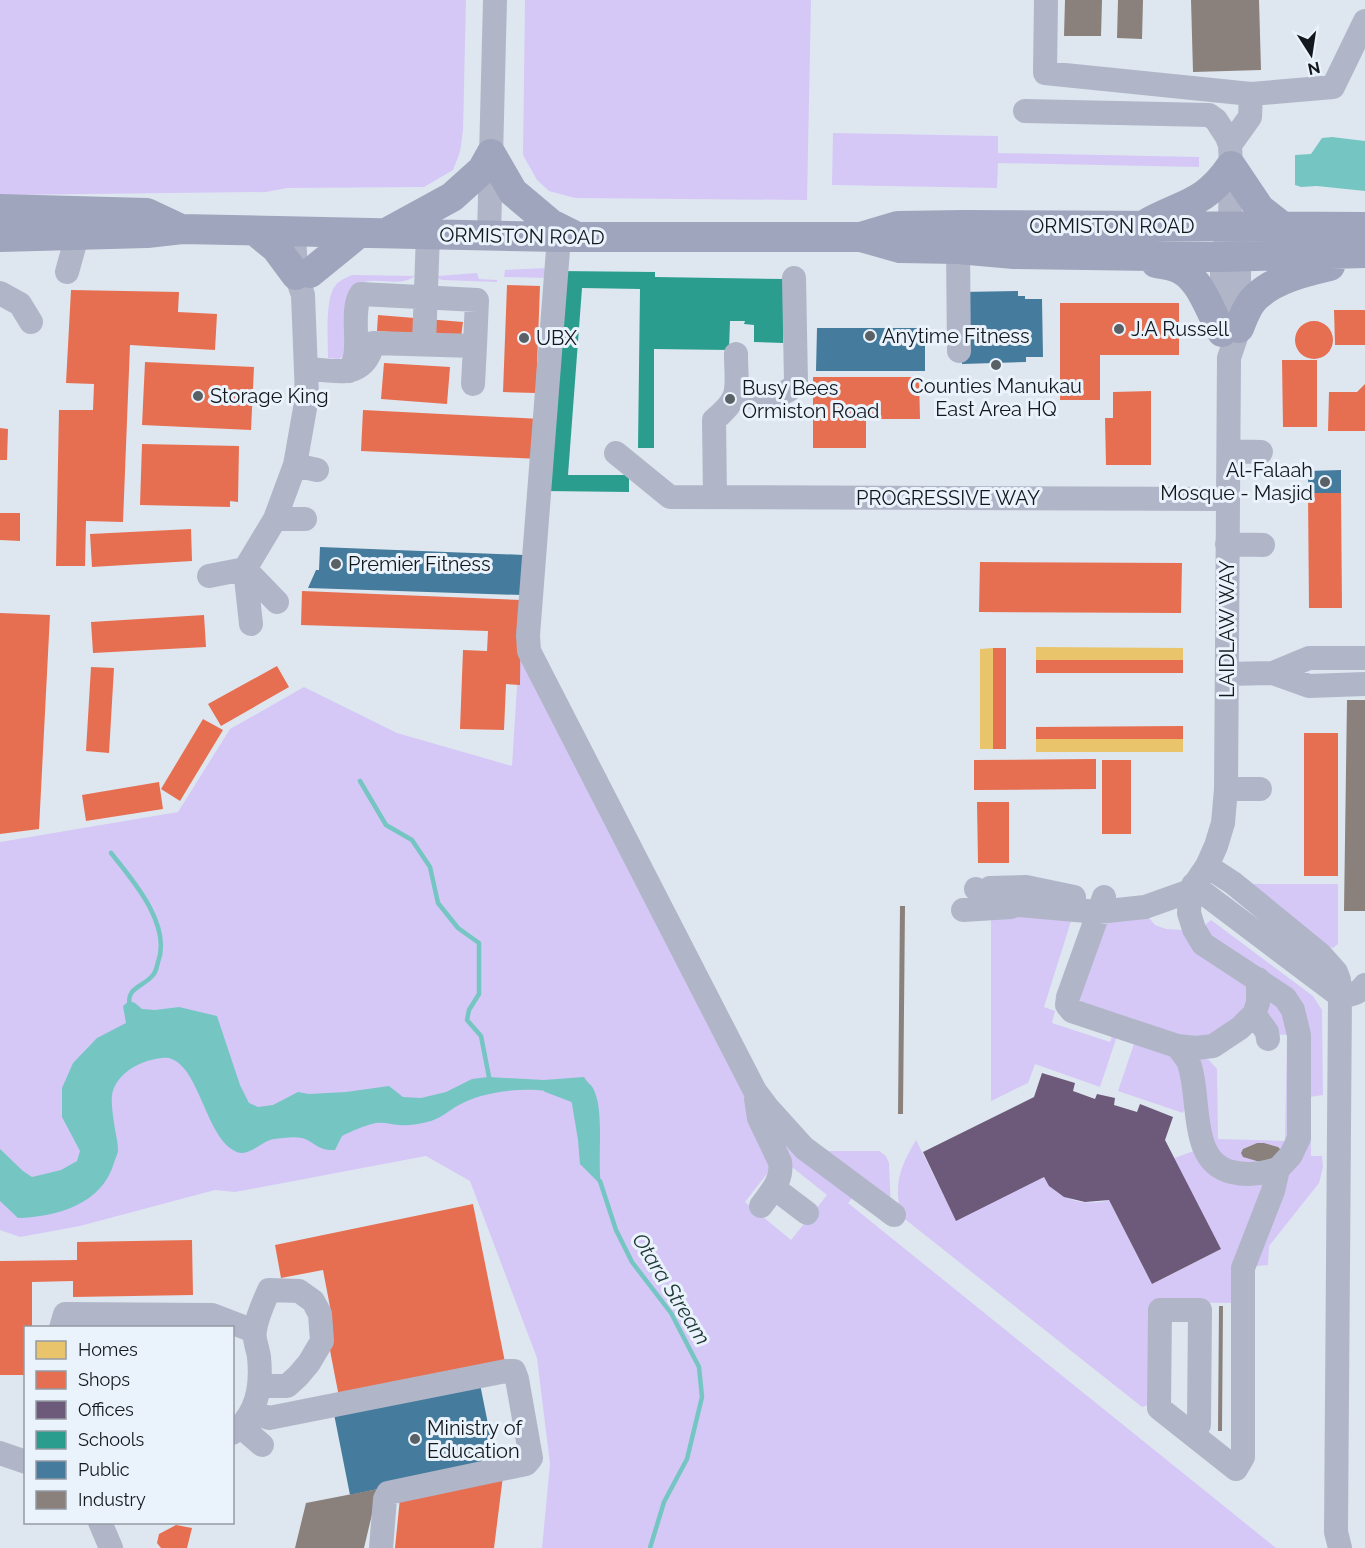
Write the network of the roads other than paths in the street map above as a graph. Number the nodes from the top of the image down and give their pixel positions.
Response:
1 (495, 0) edge
2 (1046, 0) edge
3 (1365, 21) edge
4 (1251, 94) junction
5 (1025, 111) dead end
6 (491, 154) junction
7 (1230, 156) junction
8 (0, 209) edge
9 (1230, 225) junction
10 (1282, 226) junction
11 (1141, 227) junction
12 (1365, 227) edge
13 (182, 229) junction
14 (255, 231) junction
15 (301, 232) junction
16 (372, 233) junction
17 (428, 234) junction
18 (77, 236) junction
19 (489, 236) junction
20 (861, 237) junction
21 (568, 238) junction
22 (9, 239) edge
23 (958, 249) junction
24 (1365, 255) edge
25 (1130, 256) junction
26 (1231, 257) junction
27 (67, 272) dead end
28 (794, 278) dead end
29 (303, 281) junction
30 (0, 293) edge
31 (426, 297) junction
32 (31, 322) dead end
33 (1230, 339) junction
34 (424, 345) junction
35 (475, 346) junction
36 (958, 351) dead end
37 (736, 354) dead end
38 (306, 369) junction
39 (349, 371) junction
40 (473, 384) dead end
41 (736, 396) junction
42 (1228, 451) junction
43 (1261, 452) dead end
44 (616, 453) dead end
45 (715, 497) junction
46 (1227, 499) junction
47 (275, 519) junction
48 (305, 519) dead end
49 (1227, 544) junction
50 (1263, 545) dead end
51 (245, 570) junction
52 (209, 576) dead end
53 (277, 602) dead end
54 (251, 624) dead end
55 (1365, 658) edge
56 (1274, 673) junction
57 (1227, 674) junction
58 (1365, 684) edge
59 (1226, 789) junction
60 (1260, 789) dead end
61 (1197, 881) junction
62 (1101, 904) junction
63 (1019, 906) junction
64 (963, 910) dead end
65 (1258, 979) junction
66 (1365, 985) edge
67 (1340, 996) junction
68 (1254, 1014) junction
69 (1269, 1039) dead end
70 (1177, 1046) junction
71 (755, 1091) junction
72 (1278, 1169) junction
73 (807, 1213) dead end
74 (894, 1215) dead end
75 (62, 1326) edge
76 (254, 1331) junction
77 (259, 1386) junction
78 (242, 1424) edge
79 (1192, 1434) junction
80 (262, 1445) dead end
81 (0, 1453) edge
82 (24, 1461) edge
83 (101, 1524) edge
84 (111, 1548) edge
85 (381, 1548) edge
86 (1340, 1548) edge

1 - 6 street
2 - 4 street
3 - 4 street
4 - 7 street
5 - 7 street
6 - 16 main road
6 - 19 street
6 - 21 main road
7 - 9 street, LAIDLAW WAY
7 - 10 main road
7 - 11 main road
8 - 13 main road, ORMISTON ROAD
9 - 10 main road, ORMISTON ROAD
9 - 11 main road, ORMISTON ROAD
9 - 26 street, LAIDLAW WAY
10 - 12 main road, ORMISTON ROAD
11 - 20 main road, ORMISTON ROAD
13 - 14 main road, ORMISTON ROAD
13 - 18 main road, ORMISTON ROAD
14 - 15 main road, ORMISTON ROAD
14 - 29 main road
15 - 16 main road, ORMISTON ROAD
15 - 29 street
16 - 17 main road, ORMISTON ROAD
16 - 29 main road
17 - 19 main road, ORMISTON ROAD
17 - 31 street
18 - 22 main road, ORMISTON ROAD
18 - 27 street
19 - 21 main road, ORMISTON ROAD
20 - 21 main road, ORMISTON ROAD
20 - 23 main road, ORMISTON ROAD
21 - 71 street
23 - 25 main road, ORMISTON ROAD
23 - 36 street
24 - 26 main road, ORMISTON ROAD
24 - 33 main road
25 - 26 main road, ORMISTON ROAD
25 - 33 main road
26 - 33 street, LAIDLAW WAY
28 - 41 street
29 - 38 street
30 - 32 street
31 - 34 street
31 - 35 street
31 - 39 street
33 - 42 street, LAIDLAW WAY
34 - 35 street
34 - 39 street
35 - 40 street
37 - 41 street
38 - 39 street
38 - 47 street
41 - 45 street
42 - 43 street
42 - 46 street, LAIDLAW WAY
44 - 45 street, PROGRESSIVE WAY
45 - 46 street, PROGRESSIVE WAY
46 - 49 street, LAIDLAW WAY
47 - 48 street
47 - 51 street
49 - 50 street
49 - 57 street, LAIDLAW WAY
51 - 52 street
51 - 53 street
51 - 54 street
55 - 56 street
56 - 57 street
56 - 58 street
57 - 59 street, LAIDLAW WAY
59 - 60 street
59 - 61 street, LAIDLAW WAY
61 - 62 street
61 - 65 street
61 - 67 street
62 - 63 street
62 - 63 street
62 - 70 street
63 - 64 street
65 - 68 street
65 - 72 street
66 - 67 street
67 - 86 street
68 - 69 street
68 - 70 street
70 - 72 street
71 - 73 street
71 - 74 street
72 - 79 street
75 - 76 street
76 - 77 street
76 - 77 street
77 - 78 street
78 - 80 street
78 - 85 street
79 - 79 street
81 - 82 street
83 - 84 street

